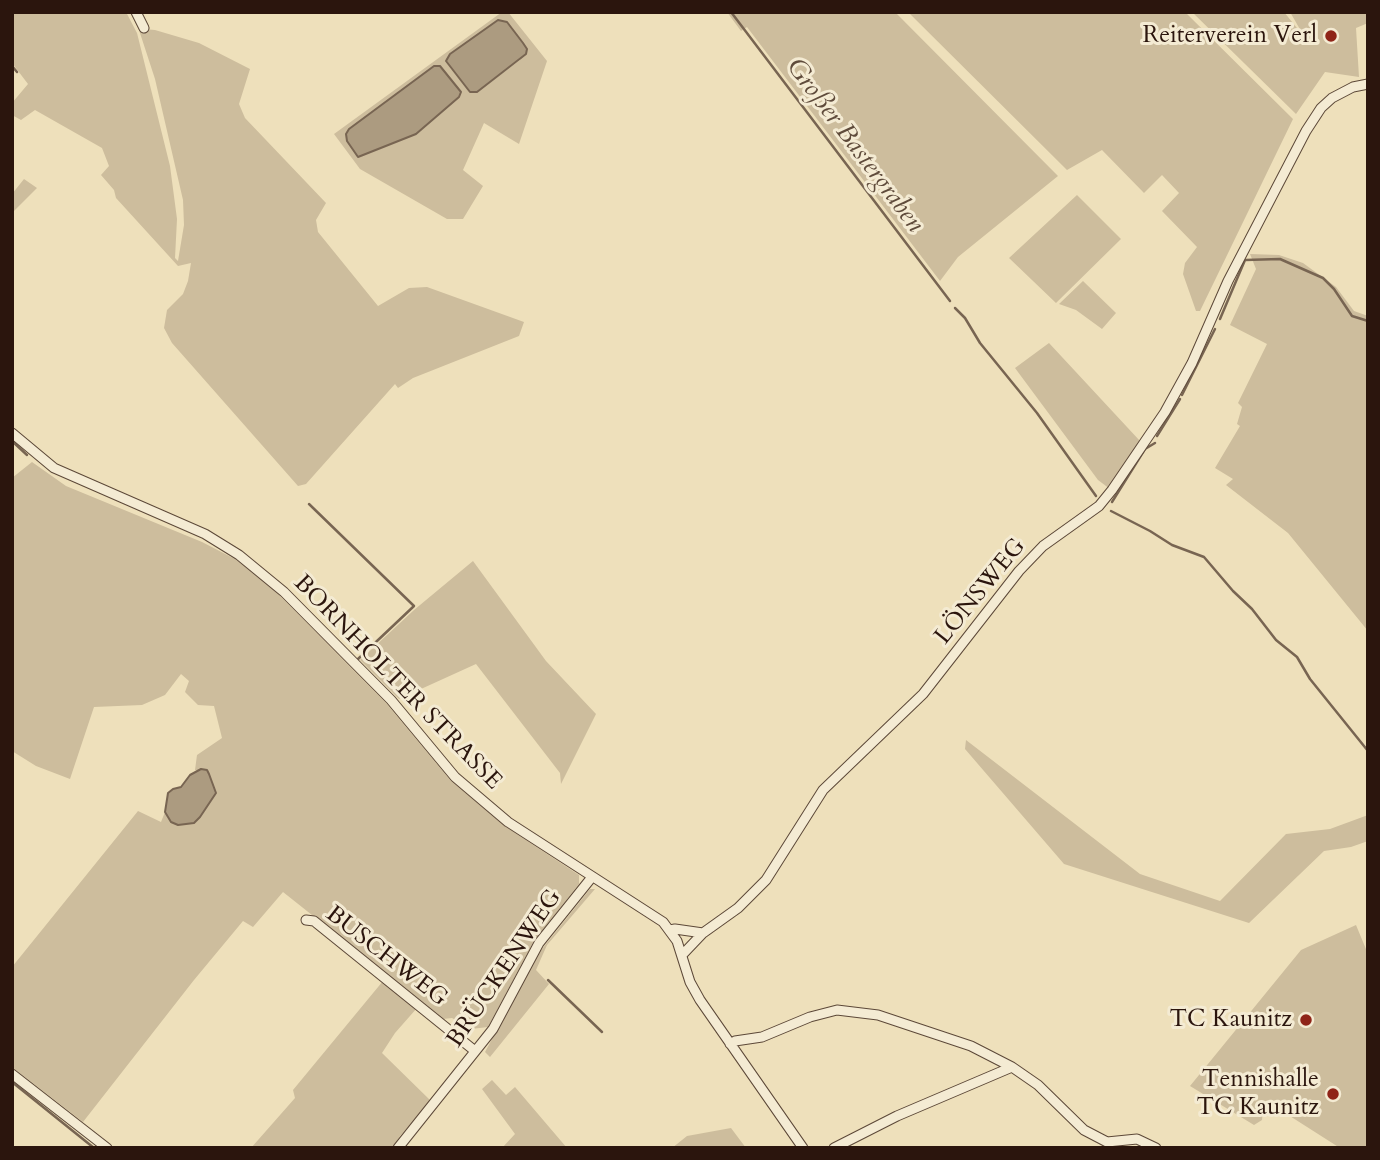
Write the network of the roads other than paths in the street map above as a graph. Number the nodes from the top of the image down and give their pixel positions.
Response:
1 (136, 12) edge
2 (144, 28) dead end
3 (1368, 83) edge
4 (12, 433) edge
5 (592, 877) junction
6 (306, 920) dead end
7 (670, 930) junction
8 (703, 933) junction
9 (683, 954) junction
10 (730, 1044) junction
11 (475, 1051) junction
12 (1012, 1067) junction
13 (12, 1074) edge
14 (107, 1148) edge
15 (398, 1148) edge
16 (803, 1148) edge
17 (834, 1148) edge
18 (1156, 1148) edge

1 - 2 street
3 - 8 street, LÖNSWEG
4 - 5 street, BORNHOLTER STRASSE
5 - 7 street, BORNHOLTER STRASSE
5 - 11 street, BRÜCKENWEG
6 - 11 street, BUSCHWEG
7 - 8 street
7 - 9 street, BORNHOLTER STRASSE
8 - 9 street, LÖNSWEG
9 - 10 street, BORNHOLTER STRASSE
10 - 12 street
10 - 16 street, BORNHOLTER STRASSE
11 - 15 street, BRÜCKENWEG
12 - 17 street
12 - 18 street
13 - 14 street

